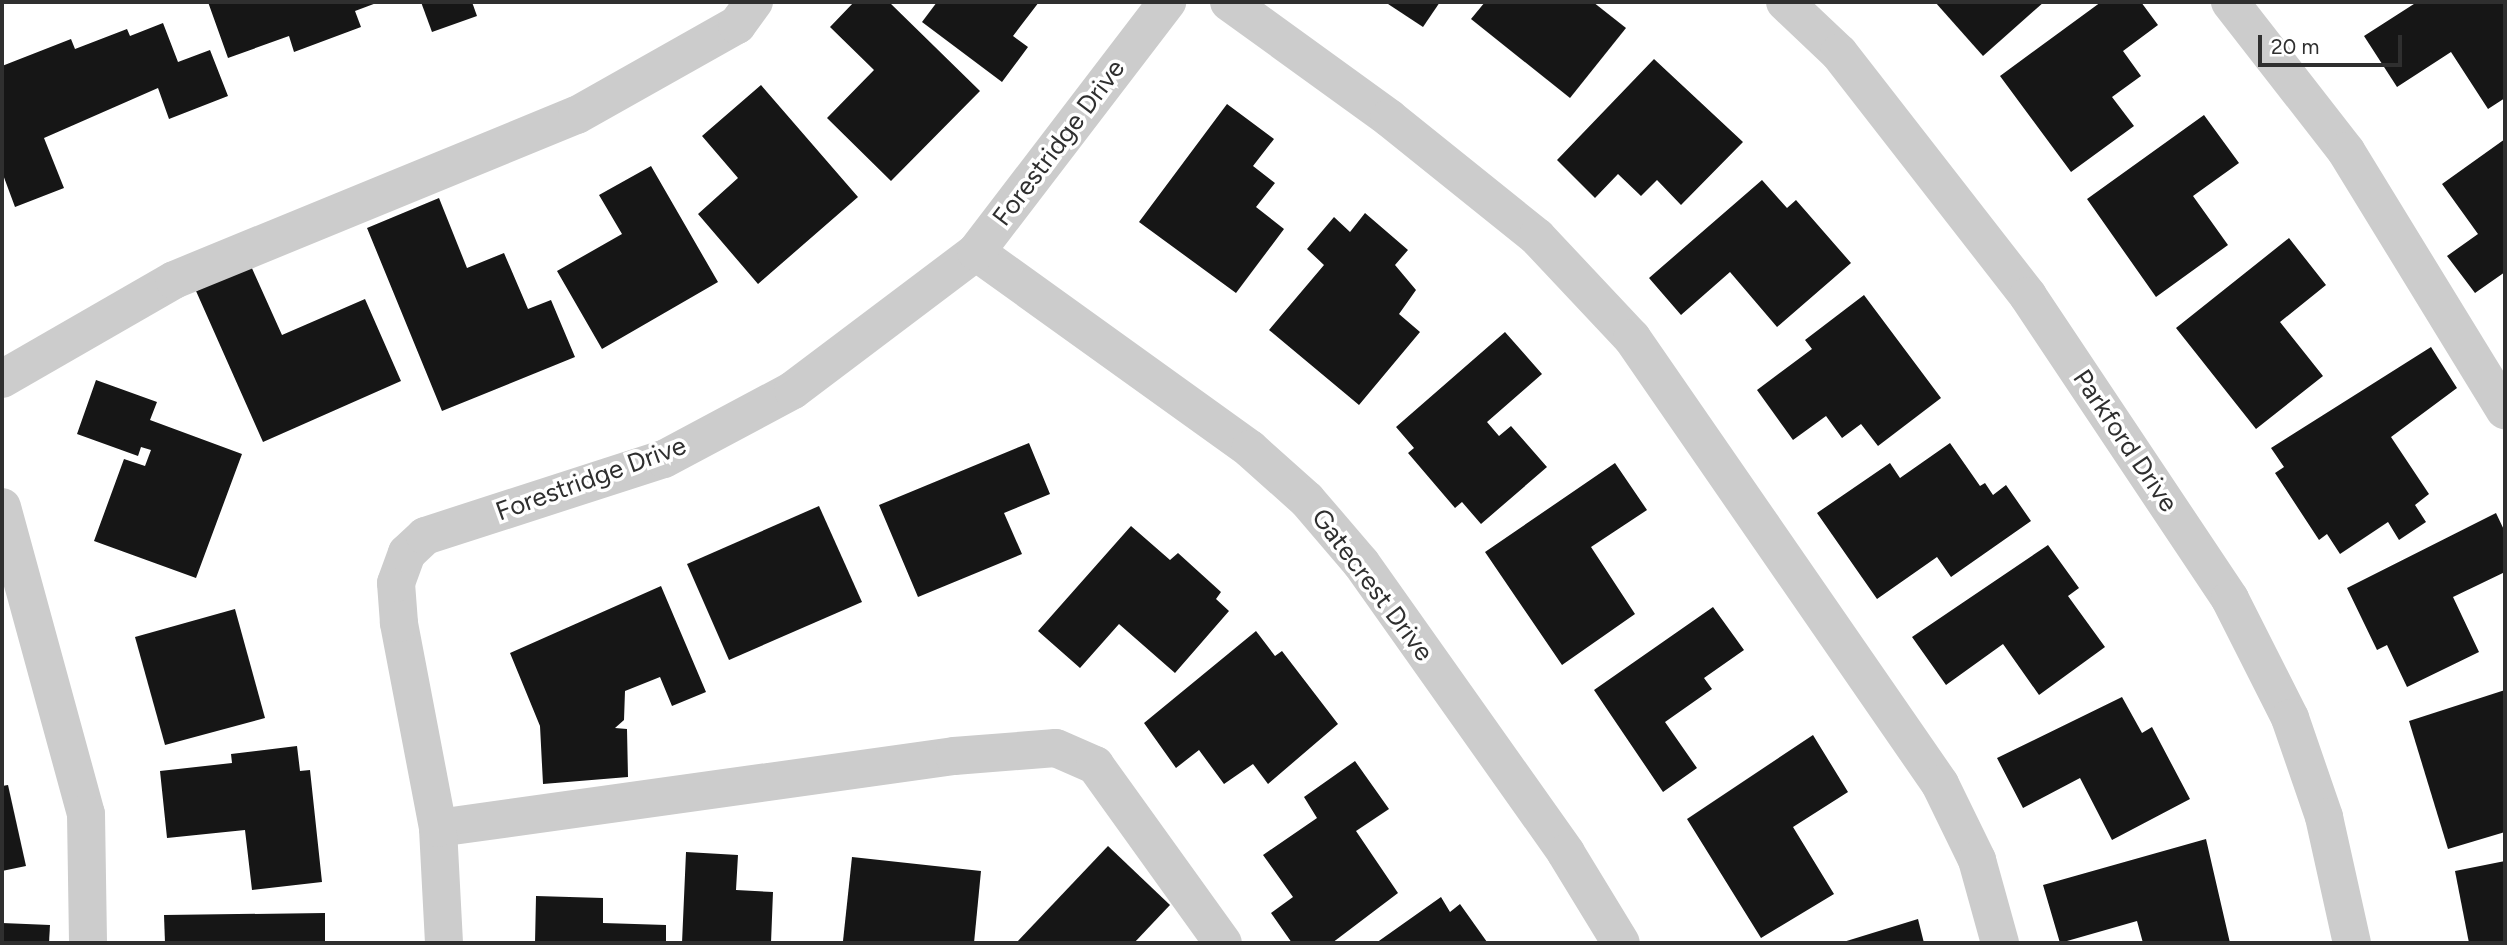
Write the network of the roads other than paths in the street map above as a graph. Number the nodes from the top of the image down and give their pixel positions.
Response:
1 (754, 2) edge
2 (1167, 2) edge
3 (1229, 2) edge
4 (1784, 2) edge
5 (2230, 2) edge
6 (976, 251) junction
7 (2, 379) edge
8 (2505, 410) edge
9 (2, 507) edge
10 (439, 828) junction
11 (88, 943) edge
12 (444, 943) edge
13 (1223, 943) edge
14 (1621, 943) edge
15 (2000, 943) edge
16 (2352, 943) edge

1 - 7 street
2 - 6 street, Forestridge Drive
3 - 15 street
4 - 16 street, Parkford Drive
5 - 8 street
6 - 10 street, Forestridge Drive
6 - 14 street, Gatecrest Drive
9 - 11 street
10 - 12 street, Forestridge Drive
10 - 13 street

